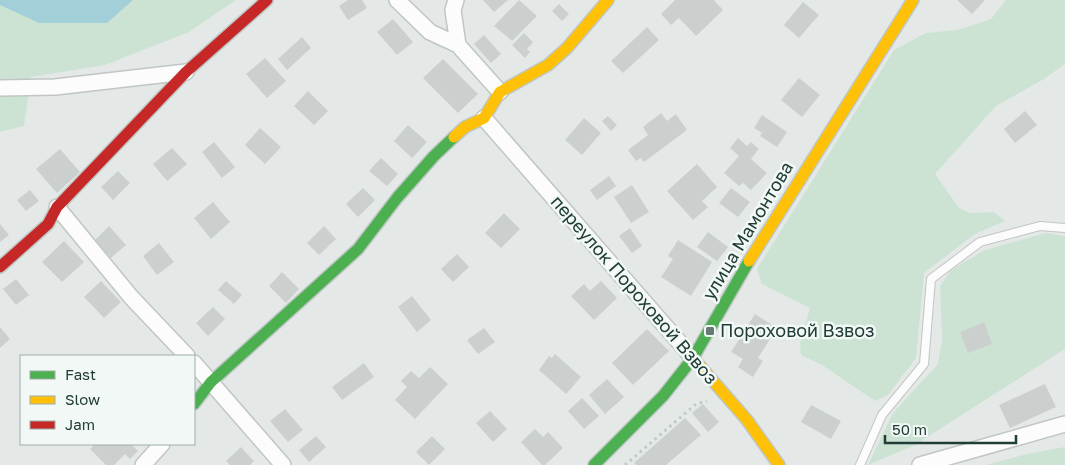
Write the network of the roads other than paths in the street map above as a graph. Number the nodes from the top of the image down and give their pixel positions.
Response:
1 (267, 0) edge
2 (397, 0) edge
3 (456, 0) edge
4 (608, 0) edge
5 (913, 0) edge
6 (458, 45) junction
7 (186, 72) junction
8 (0, 88) edge
9 (500, 92) junction
10 (484, 118) junction
11 (56, 207) junction
12 (1065, 228) edge
13 (0, 267) edge
14 (186, 355) edge
15 (693, 358) junction
16 (195, 364) edge
17 (212, 382) junction
18 (195, 403) edge
19 (1065, 424) edge
20 (161, 445) edge
21 (143, 465) edge
22 (283, 465) edge
23 (594, 465) edge
24 (779, 465) edge
25 (860, 465) edge
26 (920, 465) edge

1 - 7 street
2 - 6 street
3 - 6 street
4 - 9 street
5 - 15 street, улица Мамонтова
6 - 9 street
7 - 8 street
7 - 11 street
9 - 10 street
10 - 15 street, переулок Пороховой Взвоз
10 - 17 street
11 - 13 street
11 - 14 street
12 - 25 lane
15 - 23 street, улица Мамонтова
15 - 24 street, переулок Пороховой Взвоз
16 - 17 street
17 - 18 street
17 - 22 street
19 - 26 street
20 - 21 street

